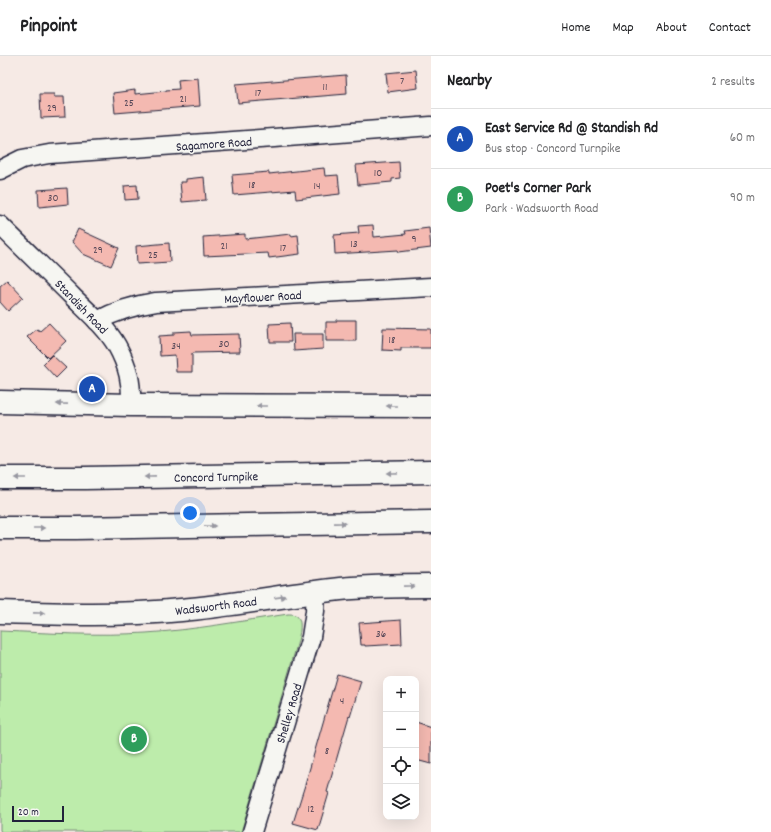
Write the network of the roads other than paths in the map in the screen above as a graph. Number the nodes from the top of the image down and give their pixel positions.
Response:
1 (431, 126) edge
2 (0, 170) edge
3 (0, 225) edge
4 (431, 287) edge
5 (97, 321) junction
6 (0, 402) edge
7 (131, 405) junction
8 (431, 406) edge
9 (431, 472) edge
10 (0, 478) edge
11 (431, 522) edge
12 (0, 528) edge
13 (431, 586) edge
14 (316, 592) junction
15 (0, 612) edge
16 (252, 832) edge

1 - 2 street, Sagamore Road
3 - 5 street, Standish Road
4 - 5 street, Mayflower Road
5 - 7 street, Standish Road
7 -> 6 main road
8 -> 7 main road
9 -> 10 main road, Concord Turnpike
12 -> 11 main road
14 -> 13 main road, Wadsworth Road
15 -> 14 main road, Wadsworth Road
14 - 16 street, Shelley Road

